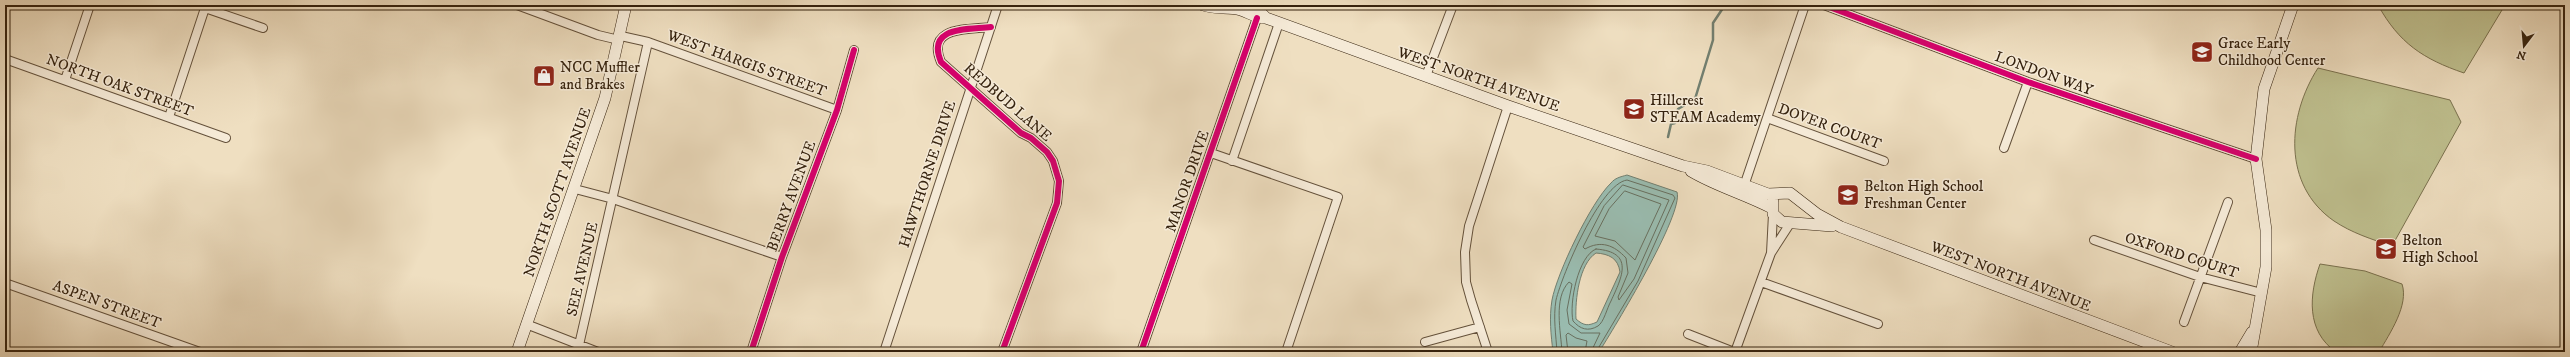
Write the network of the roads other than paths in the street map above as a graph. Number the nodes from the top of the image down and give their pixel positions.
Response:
1 (90, 5) edge
2 (517, 5) edge
3 (626, 5) edge
4 (998, 5) edge
5 (1203, 5) edge
6 (1253, 5) edge
7 (1453, 5) edge
8 (1804, 5) edge
9 (1824, 5) edge
10 (2293, 5) edge
11 (206, 6) edge
12 (1231, 7) edge
13 (1262, 18) junction
14 (1279, 23) junction
15 (991, 27) junction
16 (263, 28) dead end
17 (620, 38) junction
18 (648, 42) junction
19 (854, 50) dead end
20 (5, 59) edge
21 (1426, 76) junction
22 (65, 80) junction
23 (2028, 82) junction
24 (970, 88) junction
25 (1508, 106) junction
26 (837, 110) junction
27 (169, 117) junction
28 (1767, 118) junction
29 (226, 138) dead end
30 (2004, 148) dead end
31 (1211, 153) junction
32 (2256, 159) junction
33 (1232, 161) junction
34 (1884, 161) dead end
35 (1683, 166) junction
36 (1744, 186) junction
37 (575, 189) junction
38 (1781, 194) junction
39 (613, 199) junction
40 (1801, 202) junction
41 (2228, 202) dead end
42 (1773, 211) junction
43 (1791, 222) junction
44 (1841, 227) junction
45 (2094, 240) dead end
46 (1771, 253) junction
47 (782, 257) junction
48 (2200, 277) junction
49 (1761, 282) junction
50 (5, 283) edge
51 (2262, 294) junction
52 (2184, 322) dead end
53 (526, 324) junction
54 (1878, 324) dead end
55 (1480, 327) junction
56 (2254, 328) junction
57 (1688, 334) dead end
58 (1426, 342) dead end
59 (579, 345) junction
60 (200, 352) edge
61 (517, 352) edge
62 (598, 352) edge
63 (751, 352) edge
64 (884, 352) edge
65 (1002, 352) edge
66 (1141, 352) edge
67 (1286, 352) edge
68 (1488, 352) edge
69 (1735, 352) edge
70 (2172, 352) edge
71 (2240, 352) edge
72 (2251, 352) edge

1 - 22 street
2 - 17 street, WEST HARGIS STREET
3 - 17 main road, NORTH SCOTT AVENUE
4 - 15 street, HAWTHORNE DRIVE
5 - 12 main road, WEST NORTH AVENUE
6 - 13 main road, WEST NORTH AVENUE
7 - 21 street
8 - 28 street
9 - 23 street, LONDON WAY
10 - 32 main road
11 - 16 street
11 - 27 street
12 - 13 main road, WEST NORTH AVENUE
13 - 14 main road, WEST NORTH AVENUE
13 - 31 street, MANOR DRIVE
14 - 21 main road, WEST NORTH AVENUE
14 - 33 street
15 - 24 street, HAWTHORNE DRIVE
15 - 24 street, REDBUD LANE
17 - 18 street, WEST HARGIS STREET
17 - 37 main road, NORTH SCOTT AVENUE
18 - 26 street, WEST HARGIS STREET
18 - 39 street, SEE AVENUE
19 - 26 street, BERRY AVENUE
20 - 22 street, NORTH OAK STREET
21 - 25 main road, WEST NORTH AVENUE
22 - 27 street, NORTH OAK STREET
23 - 30 street
23 - 32 street, LONDON WAY
24 - 64 street, HAWTHORNE DRIVE
24 - 65 street, REDBUD LANE
25 - 35 main road, WEST NORTH AVENUE
25 - 55 street
26 - 47 street, BERRY AVENUE
27 - 29 street, NORTH OAK STREET
28 - 34 street, DOVER COURT
28 - 36 street
31 - 33 street
31 - 66 street, MANOR DRIVE
32 - 51 main road
33 - 67 street
35 - 36 main road, WEST NORTH AVENUE
35 - 42 main road, WEST NORTH AVENUE
36 - 38 main road, WEST NORTH AVENUE
37 - 39 street
37 - 53 main road, NORTH SCOTT AVENUE
38 - 40 main road, WEST NORTH AVENUE
38 - 42 main road
39 - 47 street
39 - 59 street, SEE AVENUE
40 - 43 main road
40 - 44 main road, WEST NORTH AVENUE
41 - 48 street
42 - 43 main road, WEST NORTH AVENUE
42 - 46 street
43 - 44 main road, WEST NORTH AVENUE
43 - 46 street
44 - 70 main road, WEST NORTH AVENUE
45 - 48 street, OXFORD COURT
46 - 49 street
47 - 63 street, BERRY AVENUE
48 - 51 street, OXFORD COURT
48 - 52 street
49 - 54 street
49 - 69 street
50 - 60 street, ASPEN STREET
51 - 56 main road
53 - 59 street
53 - 61 main road, NORTH SCOTT AVENUE
55 - 58 street
55 - 68 street
56 - 71 main road
56 - 72 main road
57 - 69 street
59 - 62 street

